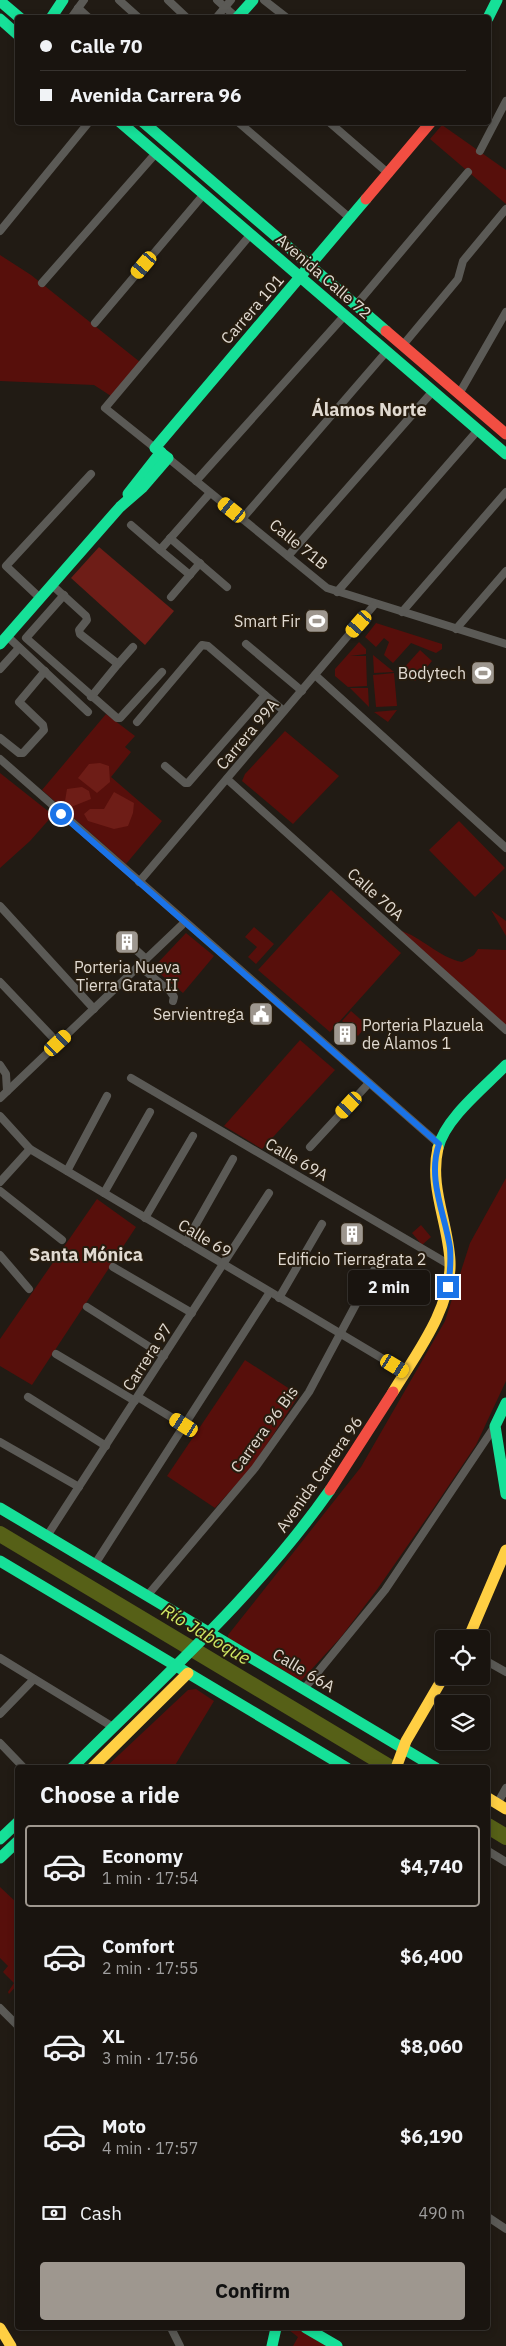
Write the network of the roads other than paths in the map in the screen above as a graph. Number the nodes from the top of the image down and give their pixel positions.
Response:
1 (63, 0) edge
2 (84, 0) edge
3 (119, 0) edge
4 (168, 0) edge
5 (217, 0) edge
6 (231, 0) edge
7 (253, 0) edge
8 (264, 0) edge
9 (497, 0) edge
10 (0, 1) edge
11 (225, 7) junction
12 (78, 8) junction
13 (16, 15) edge
14 (53, 15) edge
15 (73, 15) edge
16 (86, 15) edge
17 (136, 15) edge
18 (184, 15) edge
19 (218, 15) edge
20 (234, 15) edge
21 (240, 15) edge
22 (283, 15) edge
23 (490, 15) edge
24 (0, 19) edge
25 (15, 32) edge
26 (506, 101) edge
27 (88, 125) edge
28 (124, 125) edge
29 (142, 125) edge
30 (146, 125) edge
31 (241, 125) edge
32 (333, 125) edge
33 (427, 125) edge
34 (134, 134) junction
35 (480, 151) dead end
36 (156, 153) junction
37 (468, 172) dead end
38 (389, 174) junction
39 (204, 194) junction
40 (506, 209) edge
41 (351, 219) junction
42 (0, 231) edge
43 (251, 234) junction
44 (311, 266) junction
45 (301, 277) junction
46 (42, 283) dead end
47 (356, 305) junction
48 (506, 312) edge
49 (345, 315) junction
50 (95, 323) dead end
51 (402, 345) junction
52 (387, 351) junction
53 (433, 391) junction
54 (459, 394) junction
55 (478, 430) junction
56 (506, 434) edge
57 (161, 453) junction
58 (506, 454) edge
59 (91, 474) dead end
60 (196, 481) junction
61 (506, 492) edge
62 (210, 493) junction
63 (242, 519) junction
64 (131, 525) dead end
65 (170, 538) junction
66 (160, 550) junction
67 (288, 556) junction
68 (200, 563) junction
69 (6, 566) junction
70 (506, 571) edge
71 (0, 573) edge
72 (190, 575) junction
73 (52, 585) junction
74 (227, 587) dead end
75 (337, 592) junction
76 (64, 595) junction
77 (40, 598) junction
78 (171, 598) dead end
79 (375, 604) junction
80 (402, 612) junction
81 (456, 629) junction
82 (4, 640) edge
83 (246, 644) dead end
84 (506, 644) edge
85 (133, 647) dead end
86 (19, 648) junction
87 (118, 664) junction
88 (0, 669) edge
89 (45, 672) junction
90 (162, 672) dead end
91 (315, 675) junction
92 (302, 690) junction
93 (265, 695) junction
94 (92, 697) junction
95 (284, 711) junction
96 (88, 712) dead end
97 (137, 722) dead end
98 (0, 738) edge
99 (0, 759) edge
100 (165, 766) dead end
101 (227, 779) junction
102 (506, 848) edge
103 (139, 882) junction
104 (0, 906) edge
105 (185, 922) junction
106 (134, 949) dead end
107 (146, 959) junction
108 (139, 966) junction
109 (0, 982) edge
110 (174, 1001) dead end
111 (94, 1009) junction
112 (506, 1030) edge
113 (58, 1043) junction
114 (0, 1065) edge
115 (506, 1065) edge
116 (131, 1078) dead end
117 (369, 1083) junction
118 (7, 1091) junction
119 (107, 1096) dead end
120 (0, 1098) edge
121 (150, 1112) dead end
122 (0, 1116) edge
123 (193, 1136) dead end
124 (439, 1144) junction
125 (310, 1147) dead end
126 (30, 1149) junction
127 (233, 1160) dead end
128 (67, 1171) junction
129 (0, 1182) edge
130 (0, 1191) edge
131 (104, 1193) junction
132 (269, 1193) dead end
133 (145, 1218) junction
134 (322, 1224) dead end
135 (62, 1240) dead end
136 (186, 1242) junction
137 (0, 1255) edge
138 (378, 1262) dead end
139 (223, 1264) junction
140 (450, 1265) junction
141 (113, 1267) dead end
142 (29, 1289) dead end
143 (270, 1292) junction
144 (279, 1298) junction
145 (86, 1308) dead end
146 (192, 1313) junction
147 (339, 1333) junction
148 (56, 1354) dead end
149 (164, 1356) junction
150 (404, 1372) junction
151 (28, 1397) dead end
152 (136, 1399) junction
153 (506, 1403) edge
154 (184, 1425) junction
155 (495, 1426) junction
156 (0, 1442) edge
157 (106, 1446) junction
158 (79, 1487) junction
159 (506, 1494) edge
160 (0, 1508) edge
161 (47, 1536) junction
162 (506, 1550) edge
163 (0, 1561) edge
164 (94, 1564) junction
165 (147, 1596) junction
166 (472, 1630) edge
167 (207, 1634) junction
168 (0, 1658) edge
169 (490, 1663) edge
170 (176, 1666) junction
171 (506, 1672) edge
172 (188, 1673) junction
173 (34, 1678) junction
174 (439, 1685) edge
175 (304, 1689) junction
176 (0, 1714) edge
177 (113, 1727) junction
178 (0, 1744) edge
179 (399, 1757) edge
180 (21, 1765) edge
181 (75, 1765) edge
182 (95, 1765) edge
183 (342, 1765) edge
184 (426, 1765) edge
185 (506, 1788) edge
186 (497, 1804) edge
187 (15, 1825) edge
188 (0, 1839) edge
189 (15, 1844) edge
190 (490, 1852) edge
191 (0, 1858) edge
192 (506, 1862) edge
193 (0, 2008) edge
194 (15, 2023) edge
195 (490, 2219) edge
196 (506, 2229) edge
197 (0, 2328) edge
198 (172, 2330) edge
199 (276, 2330) edge
200 (309, 2330) edge
201 (11, 2346) edge
202 (180, 2346) edge
203 (272, 2346) edge
204 (336, 2346) edge

1 - 14 main road
2 - 12 street
3 - 17 street
4 - 18 street
5 - 11 street
6 - 11 street
7 - 21 main road
8 - 22 street
9 - 23 main road
10 - 13 main road
11 - 19 street
11 - 20 street
12 - 15 street
12 - 16 street
24 - 25 main road
26 - 35 street
27 - 42 street
28 - 34 main road, Avenida Calle 72
29 - 34 main road
30 - 44 main road, Avenida Calle 72
31 - 41 street
32 - 38 street
33 - 38 main road, Carrera 101
34 - 36 main road, Avenida Calle 72
36 - 39 main road, Avenida Calle 72
36 - 46 street
37 - 47 street
38 - 41 main road, Carrera 101
39 - 43 main road, Avenida Calle 72
39 - 50 street
40 - 51 street
41 - 44 main road, Carrera 101
43 - 45 main road, Avenida Calle 72
43 - 57 street, Calle 71B
44 - 45 main road, Carrera 101
44 - 47 main road, Avenida Calle 72
45 - 49 main road, Avenida Calle 72
45 - 57 main road, Carrera 101
47 - 51 main road, Avenida Calle 72
48 - 54 street
49 - 52 main road, Avenida Calle 72
49 - 60 street
51 - 54 main road, Avenida Calle 72
52 - 53 main road, Avenida Calle 72
52 - 63 street
53 - 55 main road, Avenida Calle 72
53 - 67 street
54 - 56 main road, Avenida Calle 72
55 - 58 main road, Avenida Calle 72
55 - 75 street
57 - 60 street, Calle 71B
57 - 73 main road, Carrera 101
59 - 69 street
60 - 62 street, Calle 71B
61 - 80 street
62 - 63 street, Calle 71B
62 - 65 street
63 - 67 street, Calle 71B
64 - 66 street
65 - 66 street
65 - 68 street
66 - 72 street
67 - 75 street, Calle 71B
68 - 72 street
68 - 74 street
69 - 71 street
69 - 77 street
70 - 81 street
72 - 78 street
73 - 76 street
73 - 77 main road, Carrera 101
75 - 79 street, Calle 71B
76 - 87 street
76 - 94 street
77 - 82 main road, Carrera 101
79 - 80 street, Calle 71B
79 - 91 street, Carrera 99A
80 - 81 street, Calle 71B
81 - 84 street, Calle 71B
82 - 86 street
83 - 92 street
85 - 87 street
86 - 88 street
86 - 89 street
87 - 94 street
89 - 96 street
89 - 98 street
90 - 94 street
91 - 92 street, Carrera 99A
91 - 102 street
92 - 95 street, Carrera 99A
93 - 95 street
93 - 97 street
93 - 100 street
95 - 101 street, Carrera 99A
99 - 103 street
101 - 103 street, Carrera 99A
101 - 112 street, Calle 70A
103 - 105 street
104 - 111 street
105 - 107 street
105 - 117 street
106 - 107 street
107 - 108 street
108 - 110 street
108 - 111 street
109 - 113 street
111 - 113 street
113 - 118 street
114 - 118 street
115 - 124 main road, Avenida Carrera 96
116 - 140 street, Calle 69A
117 - 124 street
117 - 125 street
118 - 120 street
119 - 128 street
121 - 131 street
122 - 126 street, Calle 69
123 - 133 street
124 - 140 main road, Avenida Carrera 96
126 - 128 street, Calle 69
126 - 129 street
127 - 136 street
128 - 131 street, Calle 69
130 - 135 street
131 - 133 street, Calle 69
132 - 139 street, Carrera 97
133 - 136 street, Calle 69
134 - 144 street
136 - 139 street, Calle 69
137 - 142 street
138 - 147 street, Carrera 96 Bis
139 - 143 street, Calle 69
139 - 146 street, Carrera 97
140 - 150 main road, Avenida Carrera 96
141 - 146 street
143 - 144 street, Calle 69
143 - 154 street
144 - 147 street, Calle 69
145 - 149 street
146 - 149 street, Carrera 97
147 - 150 street, Calle 69
147 - 165 street, Carrera 96 Bis
148 - 152 street
149 - 152 street, Carrera 97
150 - 167 main road, Avenida Carrera 96
151 - 157 street
152 - 154 street
152 - 157 street, Carrera 97
153 - 155 main road
154 - 164 street
155 - 159 main road
155 - 175 street
156 - 158 street
157 - 158 street, Carrera 97
158 - 161 street, Carrera 97
160 - 161 main road, Calle 66A
161 - 164 main road, Calle 66A
162 - 166 main road
163 - 170 main road
164 - 165 main road, Calle 66A
165 - 167 main road, Calle 66A
167 - 170 main road, Avenida Carrera 96
167 - 175 main road, Calle 66A
168 - 173 street
169 - 171 street
170 - 172 main road
170 - 177 main road, Avenida Carrera 96
172 - 182 main road
172 - 183 main road
173 - 176 street
173 - 177 street
174 - 179 main road
175 - 179 main road, Calle 66A
177 - 181 main road, Avenida Carrera 96
178 - 180 street
179 - 184 main road, Calle 66A
185 - 186 street
187 - 188 main road
189 - 191 main road
190 - 192 street
193 - 194 street
195 - 196 street
197 - 201 main road
198 - 202 street
199 - 203 main road
200 - 204 main road

